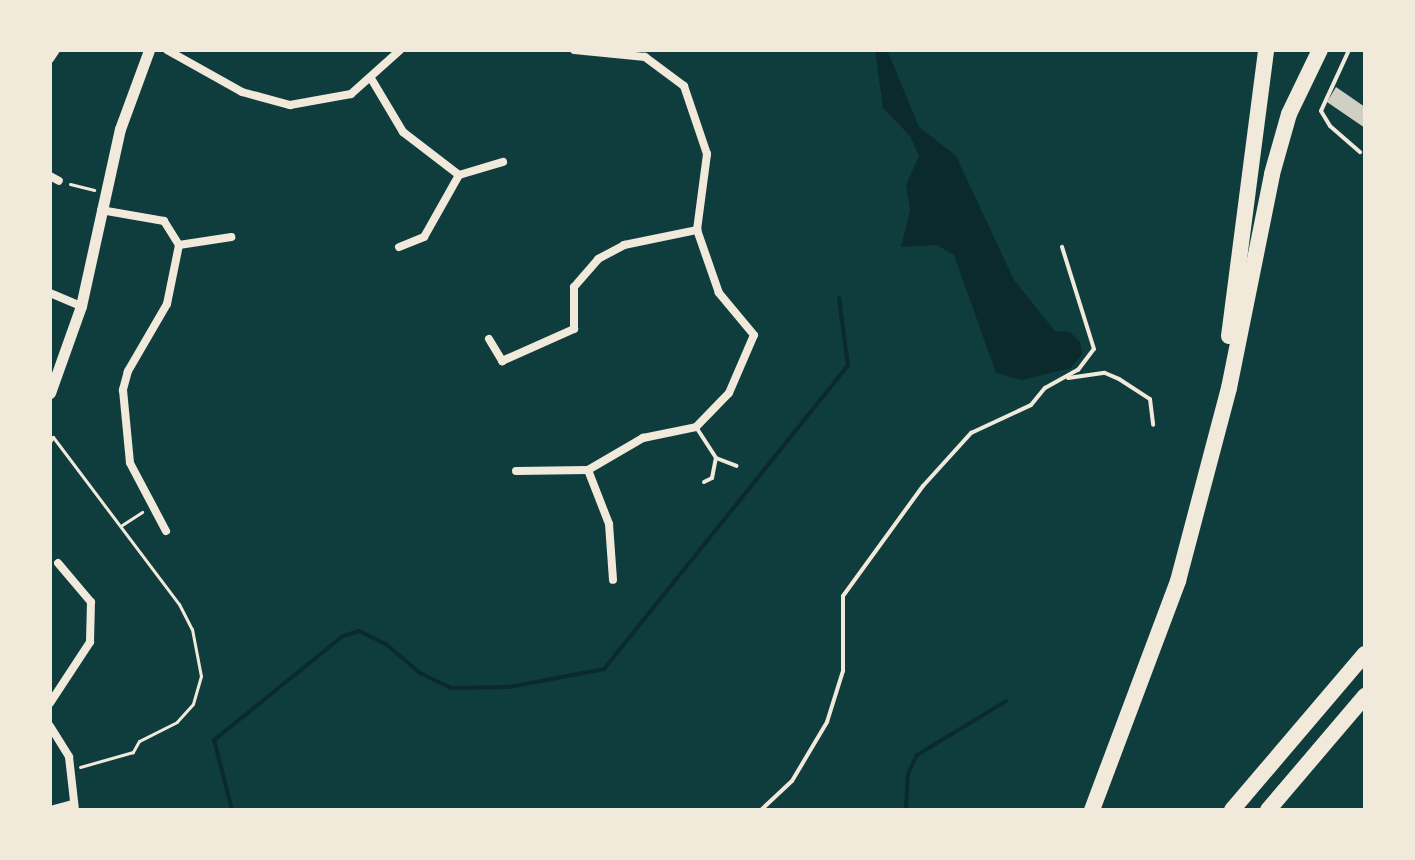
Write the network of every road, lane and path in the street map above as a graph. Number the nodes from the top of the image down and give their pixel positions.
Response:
1 (56, 50) edge
2 (149, 50) edge
3 (167, 50) edge
4 (400, 50) edge
5 (574, 50) edge
6 (1266, 50) edge
7 (1320, 50) edge
8 (1349, 50) edge
9 (50, 59) edge
10 (372, 80) junction
11 (1360, 152) dead end
12 (503, 162) dead end
13 (459, 175) junction
14 (50, 176) edge
15 (59, 181) joint
16 (105, 193) junction
17 (101, 210) junction
18 (697, 230) junction
19 (231, 237) dead end
20 (179, 245) junction
21 (399, 247) dead end
22 (1062, 247) dead end
23 (50, 293) edge
24 (81, 306) junction
25 (489, 339) dead end
26 (1066, 378) junction
27 (50, 393) edge
28 (1153, 425) dead end
29 (696, 427) junction
30 (50, 442) edge
31 (716, 458) junction
32 (737, 466) dead end
33 (588, 470) junction
34 (516, 471) dead end
35 (1206, 476) junction
36 (704, 482) dead end
37 (154, 505) junction
38 (122, 525) junction
39 (166, 531) dead end
40 (58, 563) dead end
41 (613, 580) dead end
42 (1365, 654) edge
43 (1365, 696) edge
44 (50, 703) edge
45 (50, 726) edge
46 (73, 769) junction
47 (74, 807) edge
48 (50, 810) edge
49 (761, 810) edge
50 (1092, 810) edge
51 (1232, 810) edge
52 (1268, 810) edge

1 - 9 street
2 - 16 street
3 - 10 street
4 - 10 street
5 - 18 street
6 - 35 highway
7 - 35 highway
8 - 11 lane
10 - 13 street
12 - 13 street
13 - 21 street
14 - 15 street
15 - 16 path
16 - 17 street
17 - 20 street
17 - 24 street
18 - 25 street
18 - 29 street
19 - 20 street
20 - 37 street
22 - 26 lane
23 - 24 street
24 - 27 street
26 - 28 lane
26 - 49 lane
29 - 31 lane
29 - 33 street
30 - 38 path
31 - 32 lane
31 - 36 lane
33 - 34 street
33 - 41 street
35 - 50 highway
37 - 38 path
37 - 39 street
38 - 46 path
40 - 44 street
42 - 51 highway
43 - 52 highway
45 - 46 street
46 - 47 street
47 - 48 street

